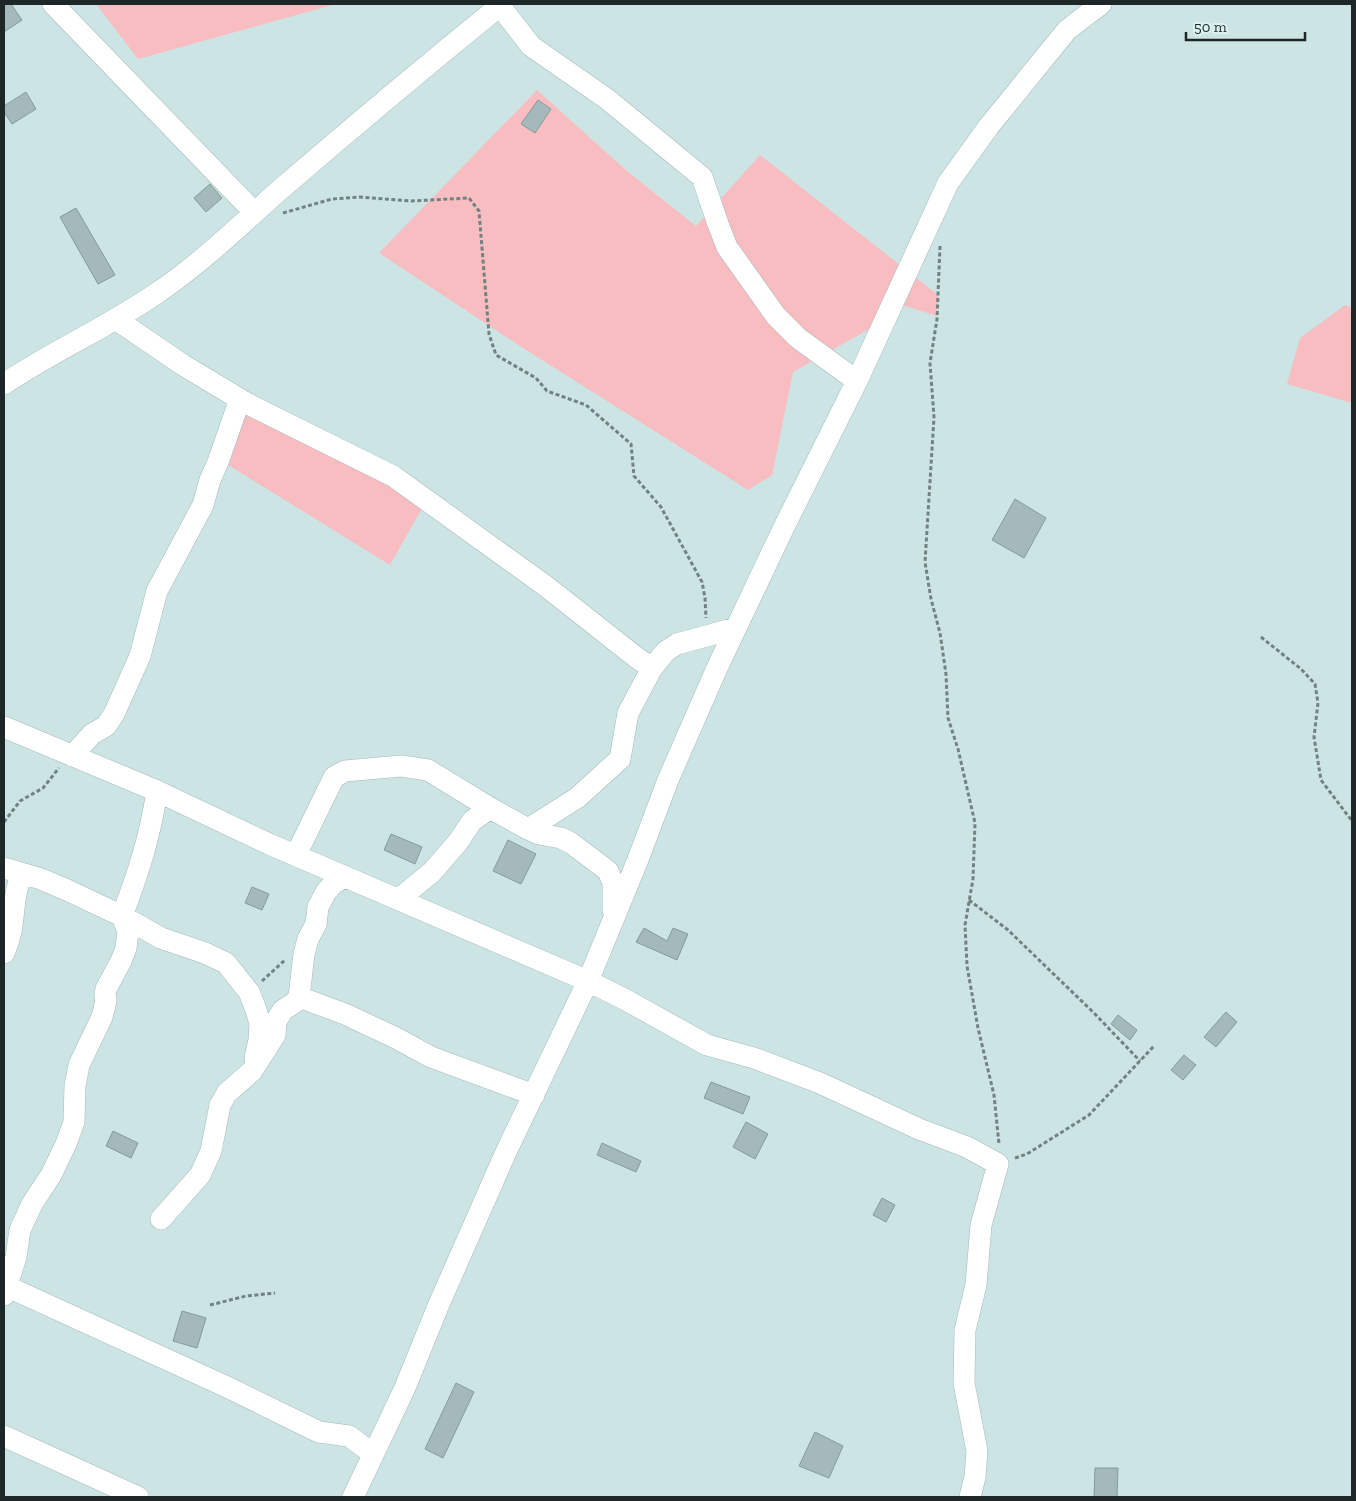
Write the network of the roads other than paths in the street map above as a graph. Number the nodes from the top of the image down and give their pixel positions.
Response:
1 (53, 4) edge
2 (501, 5) edge
3 (1094, 6) edge
4 (254, 212) junction
5 (117, 320) junction
6 (857, 381) junction
7 (4, 384) edge
8 (240, 399) junction
9 (736, 628) junction
10 (652, 668) junction
11 (4, 727) edge
12 (72, 756) junction
13 (157, 792) junction
14 (490, 808) junction
15 (528, 829) junction
16 (296, 855) junction
17 (12, 870) edge
18 (346, 877) junction
19 (399, 899) junction
20 (122, 916) junction
21 (614, 919) junction
22 (4, 954) edge
23 (588, 981) junction
24 (300, 997) junction
25 (255, 1068) junction
26 (534, 1095) junction
27 (161, 1219) dead end
28 (5, 1289) edge
29 (4, 1436) edge
30 (373, 1454) junction
31 (138, 1497) edge
32 (354, 1497) edge
33 (970, 1497) edge

1 - 4 street
2 - 4 street
2 - 6 street
3 - 6 street
4 - 5 street
5 - 7 street
5 - 8 street
6 - 9 street
8 - 10 street
8 - 12 street
9 - 10 street
9 - 21 street
10 - 15 street
11 - 12 street
12 - 13 street
13 - 16 street
13 - 20 street
14 - 15 street
14 - 16 street
14 - 19 street
15 - 21 street
16 - 18 street
17 - 20 street
17 - 22 street
18 - 19 street
18 - 24 street
19 - 23 street
20 - 25 street
20 - 28 street
21 - 23 street
23 - 26 street
23 - 33 street
24 - 25 street
24 - 26 street
25 - 27 street
26 - 30 street
28 - 30 street
29 - 31 street
30 - 32 street

